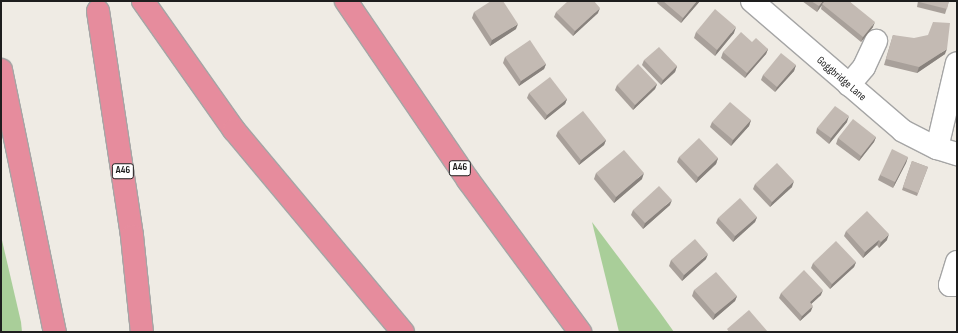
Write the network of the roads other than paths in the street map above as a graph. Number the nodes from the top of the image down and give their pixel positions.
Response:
1 (143, 1) edge
2 (346, 1) edge
3 (752, 1) edge
4 (98, 11) dead end
5 (876, 41) dead end
6 (957, 63) edge
7 (1, 70) edge
8 (849, 85) junction
9 (947, 151) edge
10 (957, 262) edge
11 (957, 285) edge
12 (55, 332) edge
13 (142, 332) edge
14 (403, 332) edge
15 (580, 332) edge

1 - 14 highway
2 - 15 highway, A46
3 - 8 street, Goggbridge Lane
4 - 13 highway, A46
5 - 8 street
6 - 9 street
7 - 12 highway
8 - 9 street, Goggbridge Lane
10 - 11 street

